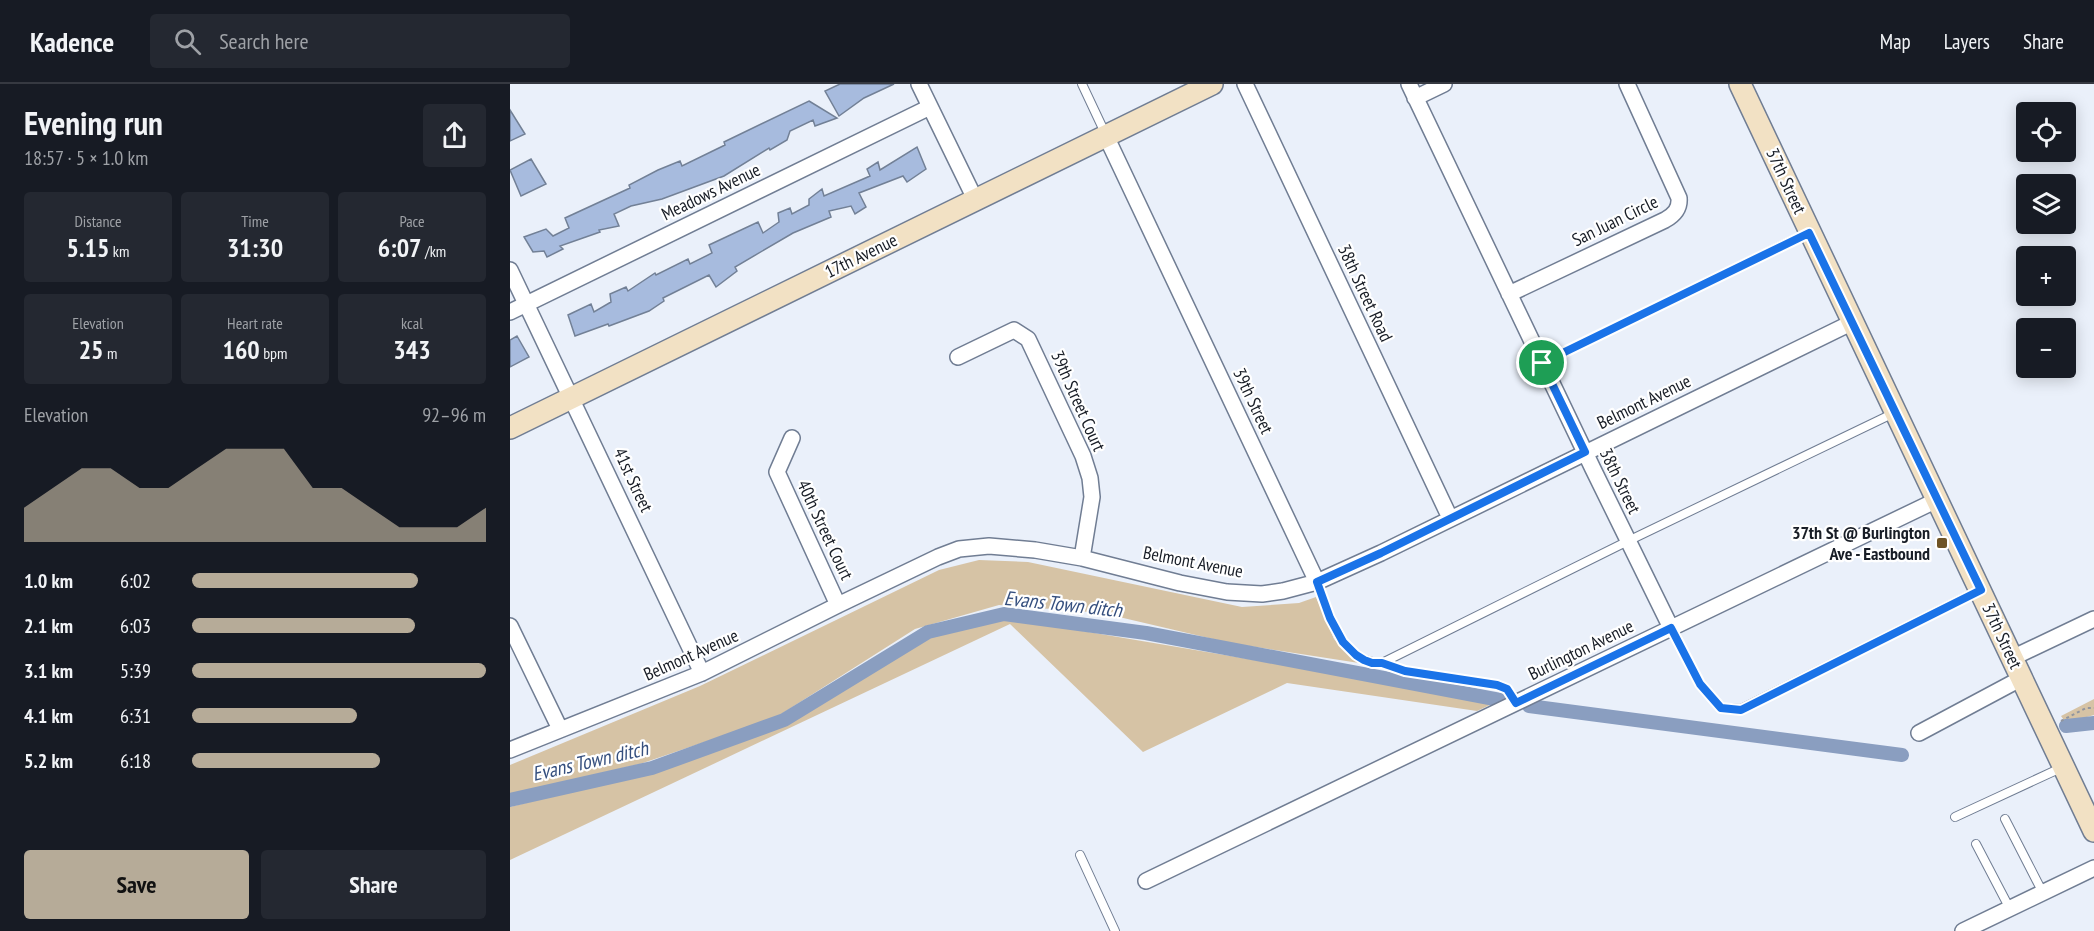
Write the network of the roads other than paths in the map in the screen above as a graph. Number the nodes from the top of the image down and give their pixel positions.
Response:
1 (919, 84) edge
2 (1082, 84) edge
3 (1212, 84) edge
4 (1245, 84) edge
5 (1444, 84) edge
6 (1627, 84) edge
7 (1740, 84) edge
8 (1412, 91) edge
9 (930, 107) junction
10 (1106, 136) junction
11 (975, 199) junction
12 (1809, 233) junction
13 (510, 270) edge
14 (1509, 294) junction
15 (526, 304) junction
16 (510, 312) edge
17 (1853, 322) junction
18 (958, 357) dead end
19 (1542, 363) junction
20 (571, 398) junction
21 (1895, 412) junction
22 (510, 428) edge
23 (792, 438) dead end
24 (1585, 452) junction
25 (1937, 500) junction
26 (1450, 518) junction
27 (1628, 541) junction
28 (1082, 558) junction
29 (1317, 582) junction
30 (1981, 590) junction
31 (838, 605) junction
32 (2094, 619) edge
33 (510, 626) edge
34 (1671, 628) junction
35 (2012, 658) junction
36 (702, 674) junction
37 (2022, 678) junction
38 (560, 729) junction
39 (1919, 733) dead end
40 (510, 750) edge
41 (2064, 766) junction
42 (1955, 817) dead end
43 (2005, 819) dead end
44 (2094, 831) edge
45 (1976, 844) dead end
46 (1080, 855) dead end
47 (2094, 868) edge
48 (1146, 881) dead end
49 (2043, 892) junction
50 (2010, 909) junction
51 (1115, 931) edge
52 (1963, 931) edge

1 - 9 street
2 - 10 lane
3 - 10 main road, 17th Avenue
4 - 26 street, 38th Street Road
5 - 8 street
6 - 14 street, San Juan Circle
7 - 12 main road, 37th Street
8 - 14 street, 38th Street
9 - 11 street
9 - 15 street, Meadows Avenue
10 - 11 main road, 17th Avenue
10 - 29 street, 39th Street
11 - 20 main road, 17th Avenue
12 - 17 main road, 37th Street
12 - 19 lane
13 - 15 street, 41st Street
14 - 19 street, 38th Street
15 - 16 street, Meadows Avenue
15 - 20 street, 41st Street
17 - 21 main road, 37th Street
17 - 24 street, Belmont Avenue
18 - 28 street, 39th Street Court
19 - 24 street, 38th Street
20 - 22 main road, 17th Avenue
20 - 36 street, 41st Street
21 - 25 main road, 37th Street
21 - 27 lane
23 - 31 street, 40th Street Court
24 - 26 street, Belmont Avenue
24 - 27 street, 38th Street
25 - 30 main road, 37th Street
25 - 34 street, Burlington Avenue
26 - 29 street, Belmont Avenue
27 - 29 lane, 39th Street
27 - 34 street, 38th Street
28 - 29 street, Belmont Avenue
28 - 31 street, Belmont Avenue
30 - 34 lane, 38th Street
30 - 35 main road, 37th Street
31 - 36 street, Belmont Avenue
32 - 35 street
33 - 38 street
34 - 48 street, Burlington Avenue
35 - 37 main road, 37th Street
36 - 38 street, Belmont Avenue
37 - 39 street
37 - 41 main road, 37th Street
38 - 40 street, Belmont Avenue
41 - 42 lane
41 - 44 main road, 37th Street
43 - 49 lane
45 - 50 lane
46 - 51 lane
47 - 49 street
49 - 50 street
50 - 52 street

